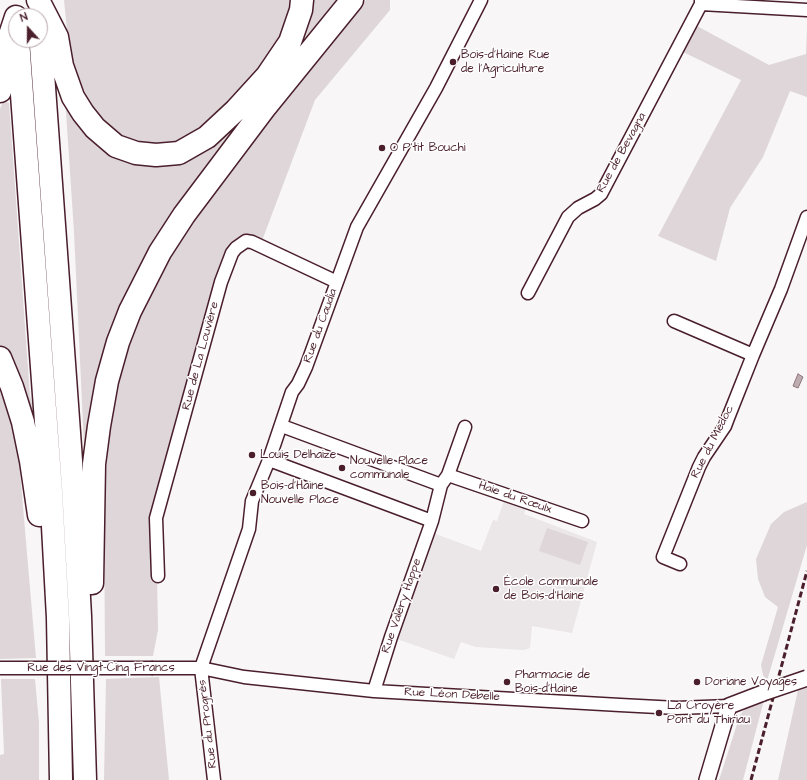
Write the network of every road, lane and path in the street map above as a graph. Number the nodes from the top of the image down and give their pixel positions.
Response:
1 (38, 0) edge
2 (302, 0) edge
3 (352, 0) edge
4 (481, 0) edge
5 (701, 2) edge
6 (807, 10) edge
7 (8, 41) edge
8 (19, 48) edge
9 (41, 48) edge
10 (0, 91) edge
11 (807, 217) edge
12 (337, 282) junction
13 (528, 294) dead end
14 (674, 321) dead end
15 (753, 355) junction
16 (0, 358) edge
17 (282, 426) junction
18 (465, 427) dead end
19 (269, 460) junction
20 (448, 475) junction
21 (441, 485) junction
22 (432, 521) junction
23 (582, 521) dead end
24 (680, 564) dead end
25 (158, 576) dead end
26 (80, 616) junction
27 (58, 618) junction
28 (0, 668) edge
29 (201, 668) junction
30 (807, 678) edge
31 (374, 691) junction
32 (733, 705) junction
33 (61, 780) edge
34 (85, 780) edge
35 (214, 780) edge
36 (707, 780) edge

1 - 2 highway
3 - 26 highway
4 - 12 street, Rue du Caudia
5 - 6 street
5 - 13 street, Rue de Bevagna
7 - 10 highway
8 - 27 highway
9 - 26 highway
11 - 15 street, Rue du Médoc
12 - 17 street, Rue du Caudia
12 - 25 street, Rue de La Louvière
14 - 15 street
15 - 24 street, Rue du Médoc
16 - 27 highway
17 - 19 street, Rue du Caudia
17 - 21 street
18 - 20 street
19 - 22 street
19 - 29 street, Rue du Caudia
20 - 21 street
20 - 23 street, Haie du Rœulx
21 - 22 street, Rue Valéry Happe
22 - 31 street, Rue Valéry Happe
26 - 34 highway
27 - 33 highway
28 - 29 street, Rue des Vingt-Cinq Francs, bridge
29 - 31 street, Rue Léon Debelle
29 - 35 street, Rue du Progrès
30 - 32 street, bridge
31 - 32 street, Rue Léon Debelle
32 - 36 street

